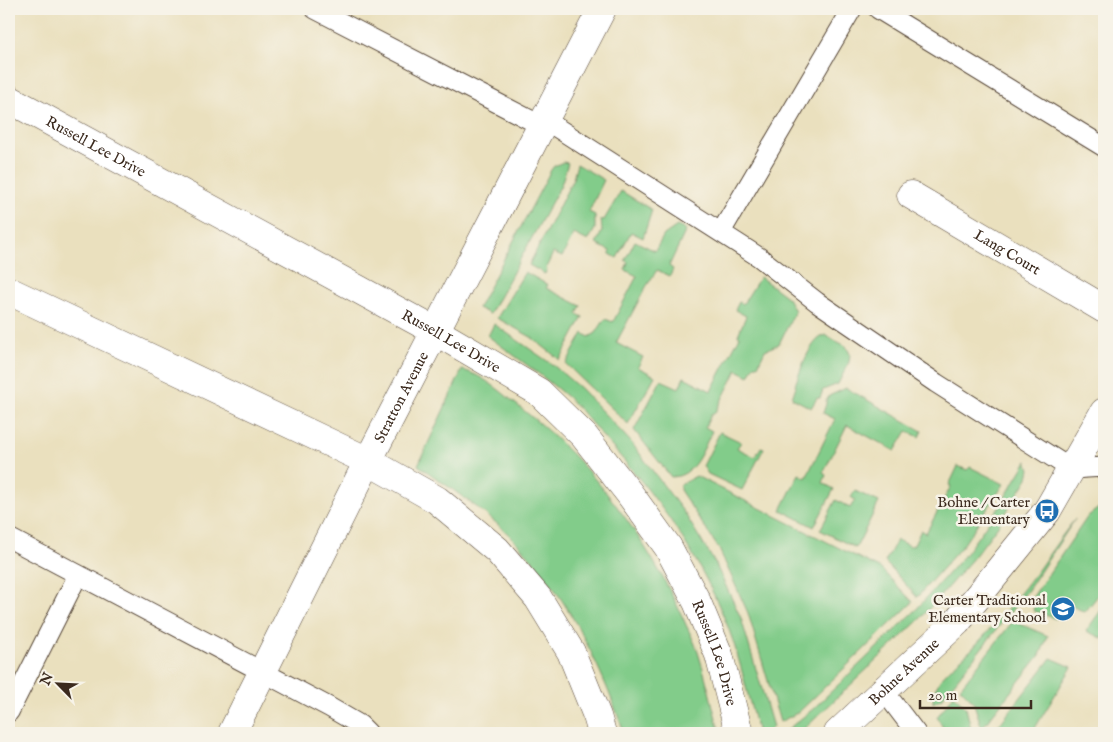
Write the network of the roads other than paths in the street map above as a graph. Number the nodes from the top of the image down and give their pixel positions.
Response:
1 (315, 9) edge
2 (602, 9) edge
3 (852, 9) edge
4 (878, 9) edge
5 (9, 99) edge
6 (543, 123) junction
7 (1104, 148) edge
8 (911, 195) dead end
9 (721, 232) junction
10 (9, 291) edge
11 (1104, 309) edge
12 (435, 331) junction
13 (1104, 412) edge
14 (368, 461) junction
15 (1104, 467) edge
16 (1071, 469) junction
17 (9, 538) edge
18 (78, 575) junction
19 (262, 673) junction
20 (884, 691) junction
21 (9, 712) edge
22 (232, 733) edge
23 (368, 733) edge
24 (602, 733) edge
25 (738, 733) edge
26 (838, 733) edge
27 (916, 733) edge

1 - 6 lane
2 - 6 street, Stratton Avenue
3 - 9 lane
4 - 7 lane
5 - 12 street, Russell Lee Drive
6 - 9 lane
6 - 12 street, Stratton Avenue
8 - 11 street, Lang Court
9 - 16 lane
10 - 14 street
12 - 14 street, Stratton Avenue
12 - 25 street, Russell Lee Drive
13 - 16 street, Bohne Avenue
14 - 19 street, Stratton Avenue
14 - 24 street
15 - 16 lane
16 - 20 street, Bohne Avenue
17 - 18 lane
18 - 19 lane
18 - 21 lane
19 - 22 street, Stratton Avenue
19 - 23 lane
20 - 26 street, Bohne Avenue
20 - 27 lane

